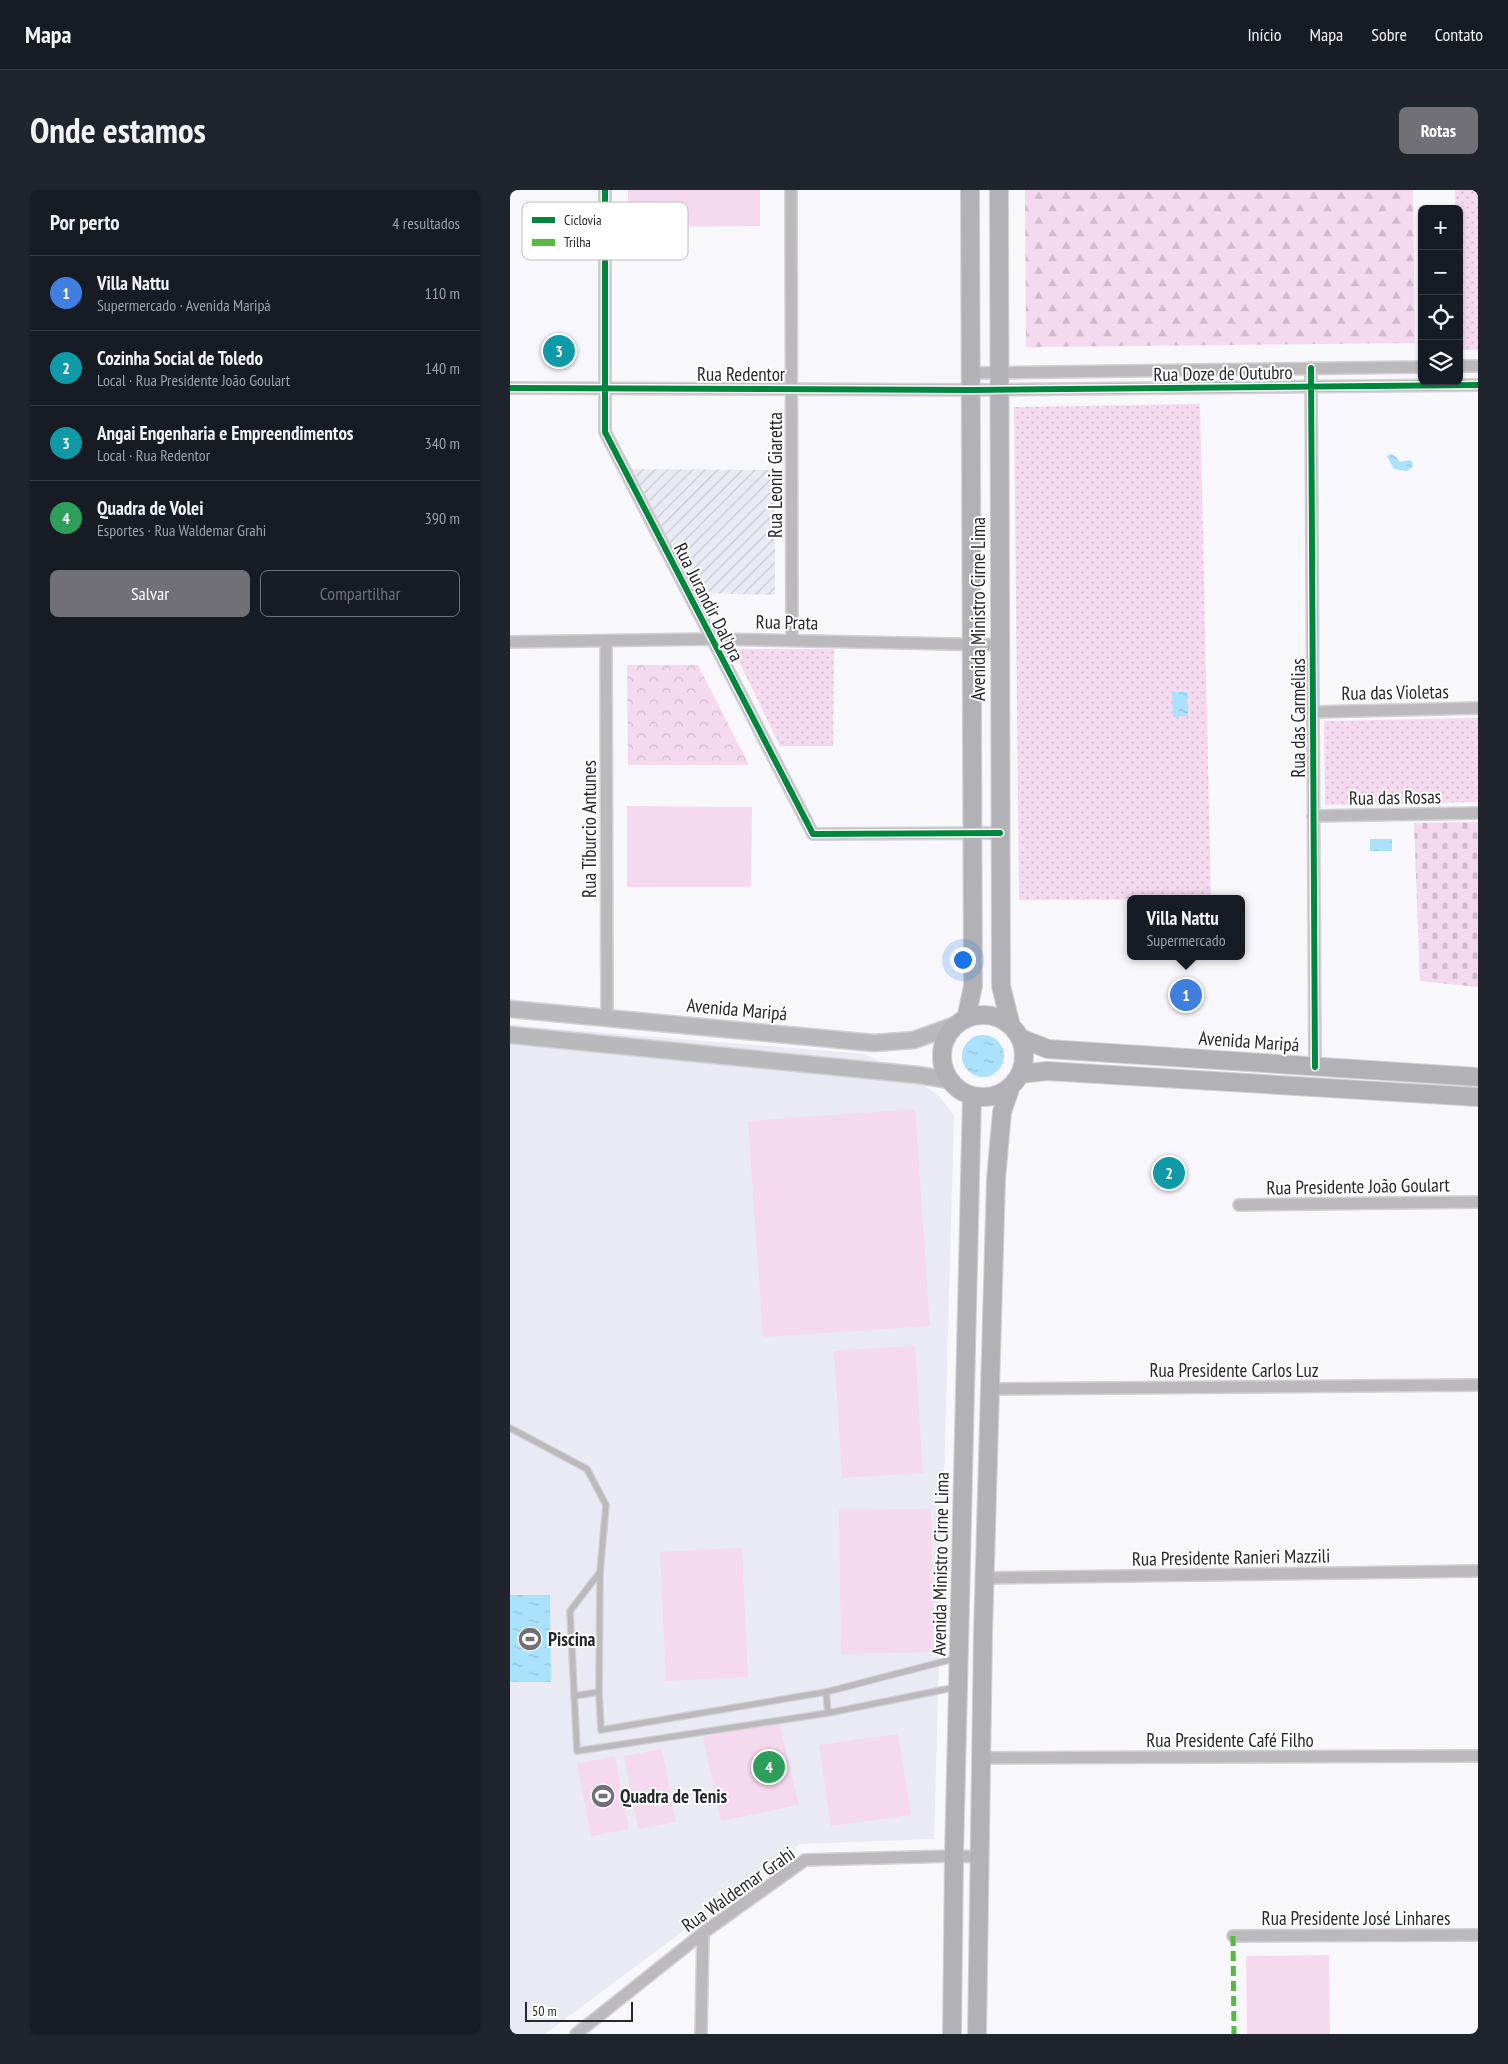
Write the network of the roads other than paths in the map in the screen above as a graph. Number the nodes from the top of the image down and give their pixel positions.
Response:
1 (791, 190) edge
2 (970, 190) edge
3 (999, 190) edge
4 (606, 260) edge
5 (1463, 366) edge
6 (1478, 366) edge
7 (1418, 367) edge
8 (1311, 368) junction
9 (998, 372) junction
10 (972, 373) junction
11 (1478, 385) edge
12 (1311, 387) junction
13 (510, 388) edge
14 (607, 388) junction
15 (793, 389) junction
16 (972, 390) junction
17 (998, 390) junction
18 (711, 639) junction
19 (606, 640) junction
20 (792, 640) junction
21 (510, 642) edge
22 (973, 643) junction
23 (999, 645) junction
24 (1478, 708) edge
25 (1313, 712) junction
26 (1478, 814) edge
27 (1313, 816) junction
28 (972, 834) junction
29 (1000, 834) junction
30 (510, 1009) edge
31 (607, 1018) junction
32 (962, 1021) junction
33 (1015, 1032) junction
34 (510, 1035) edge
35 (1212, 1060) junction
36 (1246, 1062) junction
37 (1315, 1067) junction
38 (1478, 1077) edge
39 (950, 1080) junction
40 (1016, 1080) junction
41 (1211, 1082) junction
42 (1244, 1084) junction
43 (972, 1096) junction
44 (1478, 1097) edge
45 (1478, 1202) edge
46 (1239, 1205) dead end
47 (1478, 1385) edge
48 (991, 1389) junction
49 (510, 1428) edge
50 (961, 1566) junction
51 (600, 1572) junction
52 (985, 1572) junction
53 (1478, 1572) edge
54 (959, 1657) junction
55 (958, 1687) junction
56 (599, 1692) junction
57 (826, 1692) junction
58 (574, 1696) junction
59 (828, 1714) junction
60 (1478, 1756) edge
61 (982, 1758) junction
62 (956, 1767) junction
63 (981, 1796) junction
64 (954, 1856) junction
65 (981, 1857) junction
66 (703, 1933) junction
67 (1233, 1936) dead end
68 (1478, 1936) edge
69 (576, 2034) edge
70 (701, 2034) edge
71 (952, 2034) edge
72 (977, 2034) edge

1 - 15 street, Rua Leonir Giaretta
2 - 10 main road, Avenida Ministro Cirne Lima
3 - 9 main road, Avenida Ministro Cirne Lima
4 - 14 street, Rua Jurandir Dal'pra
5 - 6 street
7 - 8 street
8 - 9 street
8 - 12 street, Rua das Carmélias
9 - 10 street
9 - 17 main road, Avenida Ministro Cirne Lima
10 - 16 main road, Avenida Ministro Cirne Lima
11 - 12 street, Rua Doze de Outubro
12 - 17 street, Rua Doze de Outubro
12 - 25 street, Rua das Carmélias
13 - 14 street, Rua Redentor
14 - 15 street, Rua Redentor
14 - 18 street, Rua Jurandir Dal'pra
15 - 16 street, Rua Redentor
15 - 20 street, Rua Leonir Giaretta
16 - 17 street, Rua Doze de Outubro
16 - 22 main road, Avenida Ministro Cirne Lima
17 - 23 main road, Avenida Ministro Cirne Lima
18 - 19 street, Rua Prata
18 - 20 street, Rua Prata
18 - 28 street, Rua Jurandir Dal'pra
19 - 21 street, Rua Prata
19 - 31 street, Rua Tíburcio Antunes
20 - 22 street, Rua Prata
22 - 23 street, Rua Prata
22 - 28 main road, Avenida Ministro Cirne Lima
23 - 29 main road, Avenida Ministro Cirne Lima
24 - 25 street, Rua das Violetas
25 - 27 street, Rua das Carmélias
26 - 27 street, Rua das Rosas
27 - 37 street, Rua das Carmélias
28 - 29 street, Rua Jurandir Dal'pra
28 - 32 main road, Avenida Ministro Cirne Lima
29 - 33 main road, Avenida Ministro Cirne Lima
30 - 31 main road, Avenida Maripá
31 - 32 main road, Avenida Maripá
32 - 33 main road
32 - 39 main road
33 - 35 main road, Avenida Maripá
33 - 40 main road
34 - 39 main road
35 - 36 main road, Avenida Maripá
35 - 41 main road
36 - 37 main road, Avenida Maripá
36 - 42 main road
37 - 38 main road, Avenida Maripá
39 - 43 main road
40 - 41 main road
40 - 43 main road
40 - 48 main road
41 - 42 main road
42 - 44 main road
43 - 50 main road, Avenida Ministro Cirne Lima
45 - 46 street, Rua Presidente João Goulart
47 - 48 street, Rua Presidente Carlos Luz
48 - 52 main road
49 - 51 lane
50 - 52 main road
50 - 54 main road, Avenida Ministro Cirne Lima
51 - 56 lane
51 - 58 lane
52 - 53 street, Rua Presidente Ranieri Mazzili
52 - 61 main road
54 - 55 main road, Avenida Ministro Cirne Lima
54 - 57 lane
55 - 59 lane
55 - 62 main road, Avenida Ministro Cirne Lima
56 - 57 lane
56 - 58 lane
57 - 59 lane
58 - 59 lane
60 - 61 street, Rua Presidente Café Filho
61 - 63 main road
62 - 63 main road
62 - 64 main road, Avenida Ministro Cirne Lima
63 - 65 main road
64 - 65 street, Rua Waldemar Grahi
64 - 66 street, Rua Waldemar Grahi
64 - 71 main road, Avenida Ministro Cirne Lima
65 - 72 main road
66 - 69 street, Rua Waldemar Grahi
66 - 70 street
67 - 68 street, Rua Presidente José Linhares

